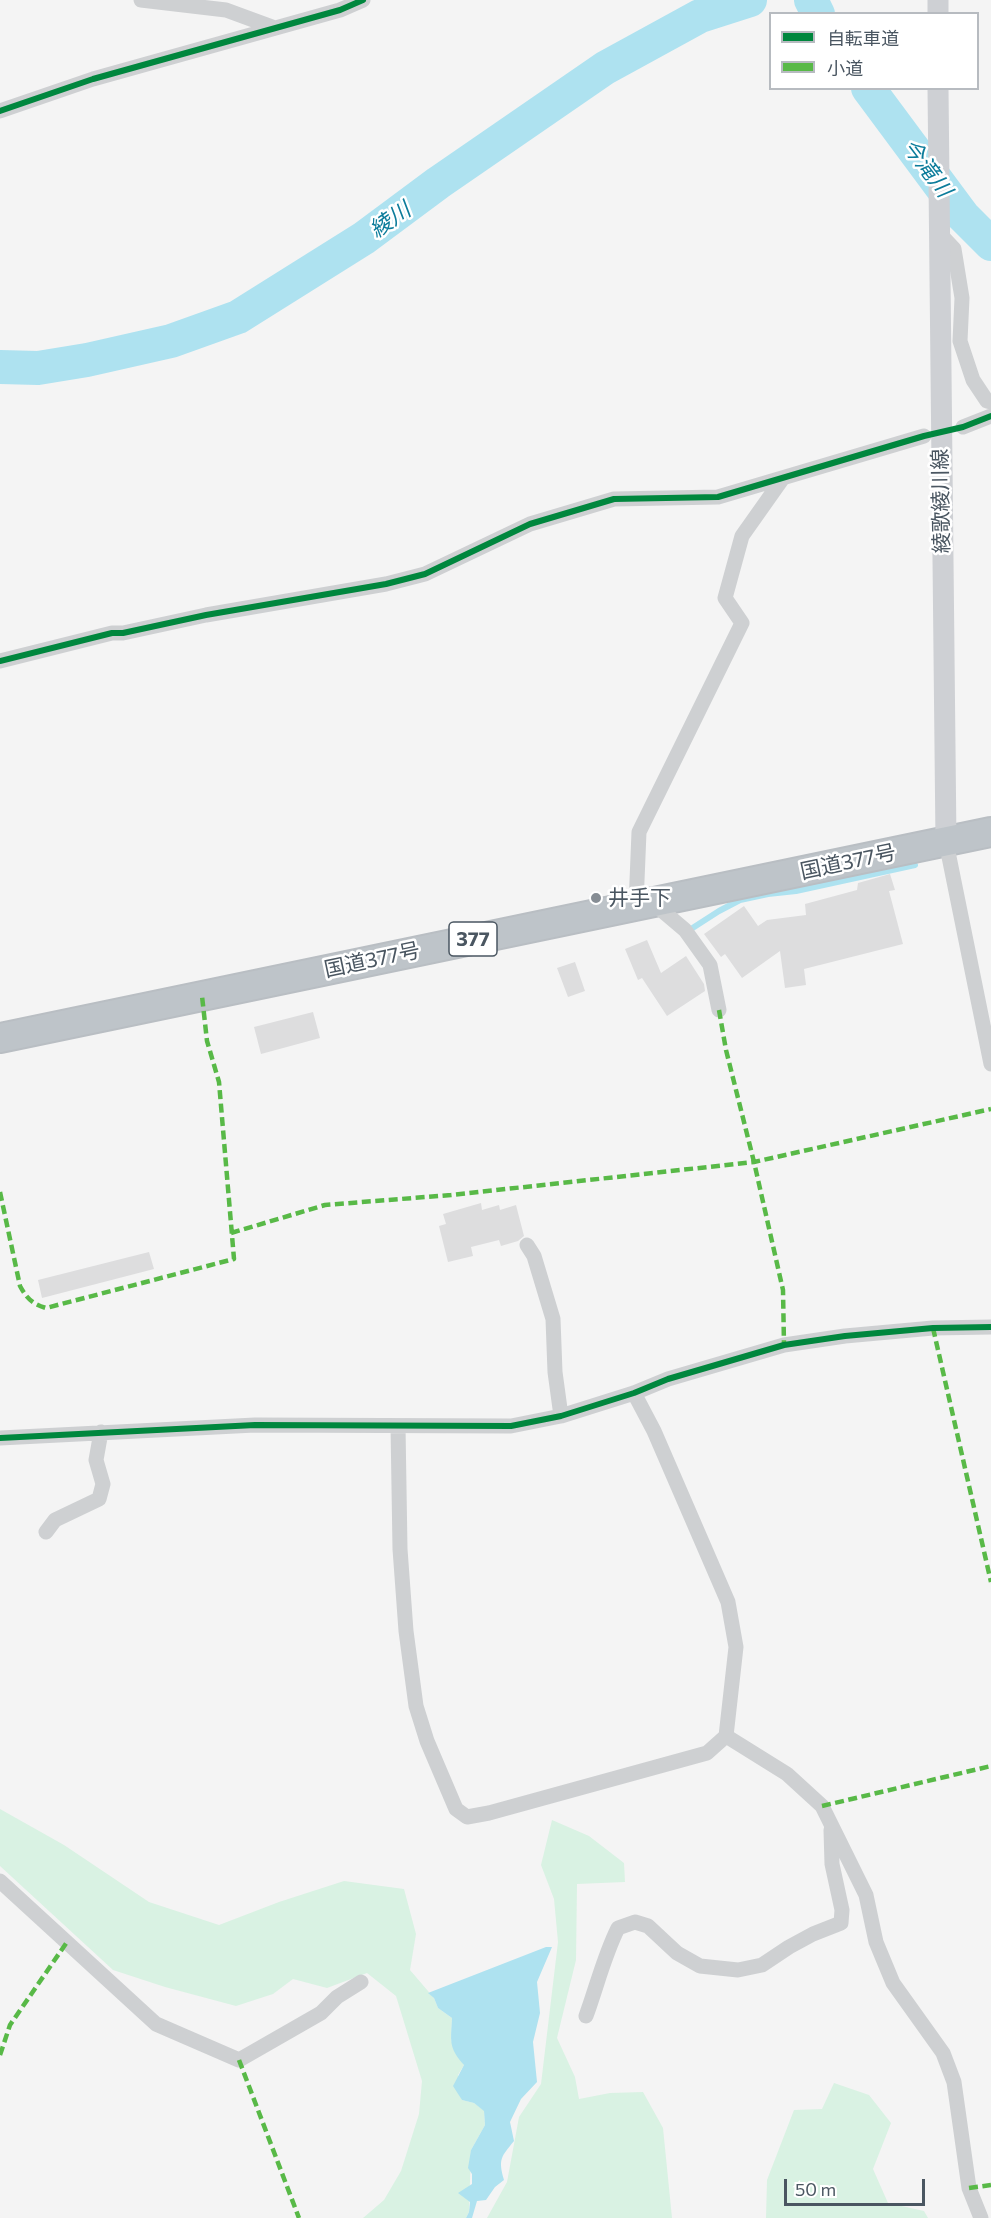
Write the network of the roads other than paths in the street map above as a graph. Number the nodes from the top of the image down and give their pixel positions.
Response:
1 (141, 0) edge
2 (363, 0) edge
3 (341, 5) edge
4 (275, 28) junction
5 (938, 90) edge
6 (0, 111) edge
7 (938, 226) junction
8 (991, 402) edge
9 (991, 416) edge
10 (963, 427) dead end
11 (924, 436) dead end
12 (783, 478) junction
13 (0, 661) edge
14 (991, 832) edge
15 (945, 842) junction
16 (644, 904) junction
17 (718, 1010) dead end
18 (0, 1038) edge
19 (991, 1064) edge
20 (527, 1245) dead end
21 (991, 1327) edge
22 (634, 1393) junction
23 (561, 1416) junction
24 (398, 1426) junction
25 (101, 1432) junction
26 (0, 1437) edge
27 (46, 1532) dead end
28 (726, 1736) junction
29 (830, 1822) junction
30 (0, 1881) edge
31 (362, 1982) dead end
32 (586, 2016) dead end
33 (981, 2218) edge

1 - 4 street
2 - 3 street
3 - 4 street
4 - 6 street
5 - 7 main road, 綾歌綾川線
7 - 8 street
7 - 15 main road, 綾歌綾川線
9 - 10 street
11 - 12 street
12 - 13 street
12 - 16 street
14 - 15 highway, 国道377号 / 377
15 - 16 highway, 国道377号 / 377
15 - 19 street
16 - 17 street
16 - 18 highway, 国道377号 / 377
20 - 23 street
21 - 22 street
22 - 23 street
22 - 28 street
23 - 24 street
24 - 25 street
24 - 28 street
25 - 26 street
25 - 27 street
28 - 29 street
29 - 32 street
29 - 33 street
30 - 31 street

